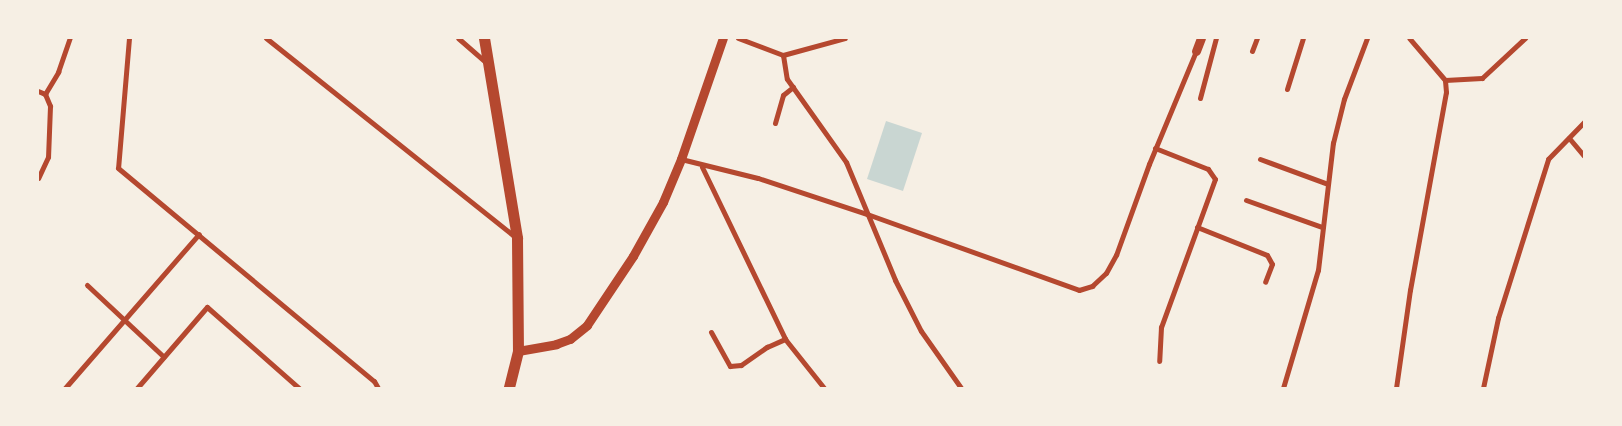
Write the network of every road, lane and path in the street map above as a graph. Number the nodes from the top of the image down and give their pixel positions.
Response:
1 (70, 38) edge
2 (129, 38) edge
3 (266, 38) edge
4 (458, 38) edge
5 (484, 38) edge
6 (722, 38) edge
7 (738, 38) edge
8 (845, 38) edge
9 (1201, 38) edge
10 (1216, 38) edge
11 (1257, 38) edge
12 (1303, 38) edge
13 (1367, 38) edge
14 (1409, 38) edge
15 (1525, 38) edge
16 (1252, 51) dead end
17 (1196, 52) joint
18 (783, 55) junction
19 (488, 64) junction
20 (1445, 80) junction
21 (793, 87) junction
22 (1287, 89) dead end
23 (38, 91) edge
24 (45, 94) junction
25 (1200, 98) dead end
26 (1584, 122) edge
27 (775, 123) dead end
28 (1569, 138) junction
29 (1155, 148) junction
30 (1584, 156) edge
31 (681, 159) junction
32 (1260, 159) dead end
33 (702, 166) junction
34 (38, 178) edge
35 (1328, 184) junction
36 (1246, 200) dead end
37 (867, 214) junction
38 (1322, 227) junction
39 (1197, 228) junction
40 (198, 234) junction
41 (517, 238) junction
42 (1265, 282) dead end
43 (87, 285) dead end
44 (124, 320) junction
45 (711, 332) dead end
46 (785, 339) junction
47 (518, 351) junction
48 (164, 357) junction
49 (1159, 361) dead end
50 (65, 388) edge
51 (137, 388) edge
52 (299, 388) edge
53 (378, 388) edge
54 (509, 388) edge
55 (824, 388) edge
56 (961, 388) edge
57 (1283, 388) edge
58 (1396, 388) edge
59 (1483, 388) edge

1 - 24 street
2 - 40 street
3 - 41 street
4 - 19 street
5 - 19 main road
6 - 31 street
7 - 18 street
8 - 18 street
9 - 17 street
10 - 25 street
11 - 16 street
12 - 22 street
13 - 35 street
14 - 20 street
15 - 20 street
17 - 29 street
18 - 21 street
19 - 41 main road
20 - 58 street
21 - 27 street
21 - 37 street
23 - 24 street
24 - 34 street
26 - 28 street
28 - 30 street
28 - 59 street
29 - 37 street
29 - 39 street
31 - 33 street
31 - 47 street
32 - 35 street
33 - 37 street
33 - 46 street
35 - 38 street
36 - 38 street
37 - 56 street
38 - 57 street
39 - 42 street
39 - 49 street
40 - 44 street
40 - 53 street
41 - 47 main road
43 - 44 street
44 - 48 street
44 - 50 street
45 - 46 street
46 - 55 street
47 - 54 main road
48 - 51 street
48 - 52 street

